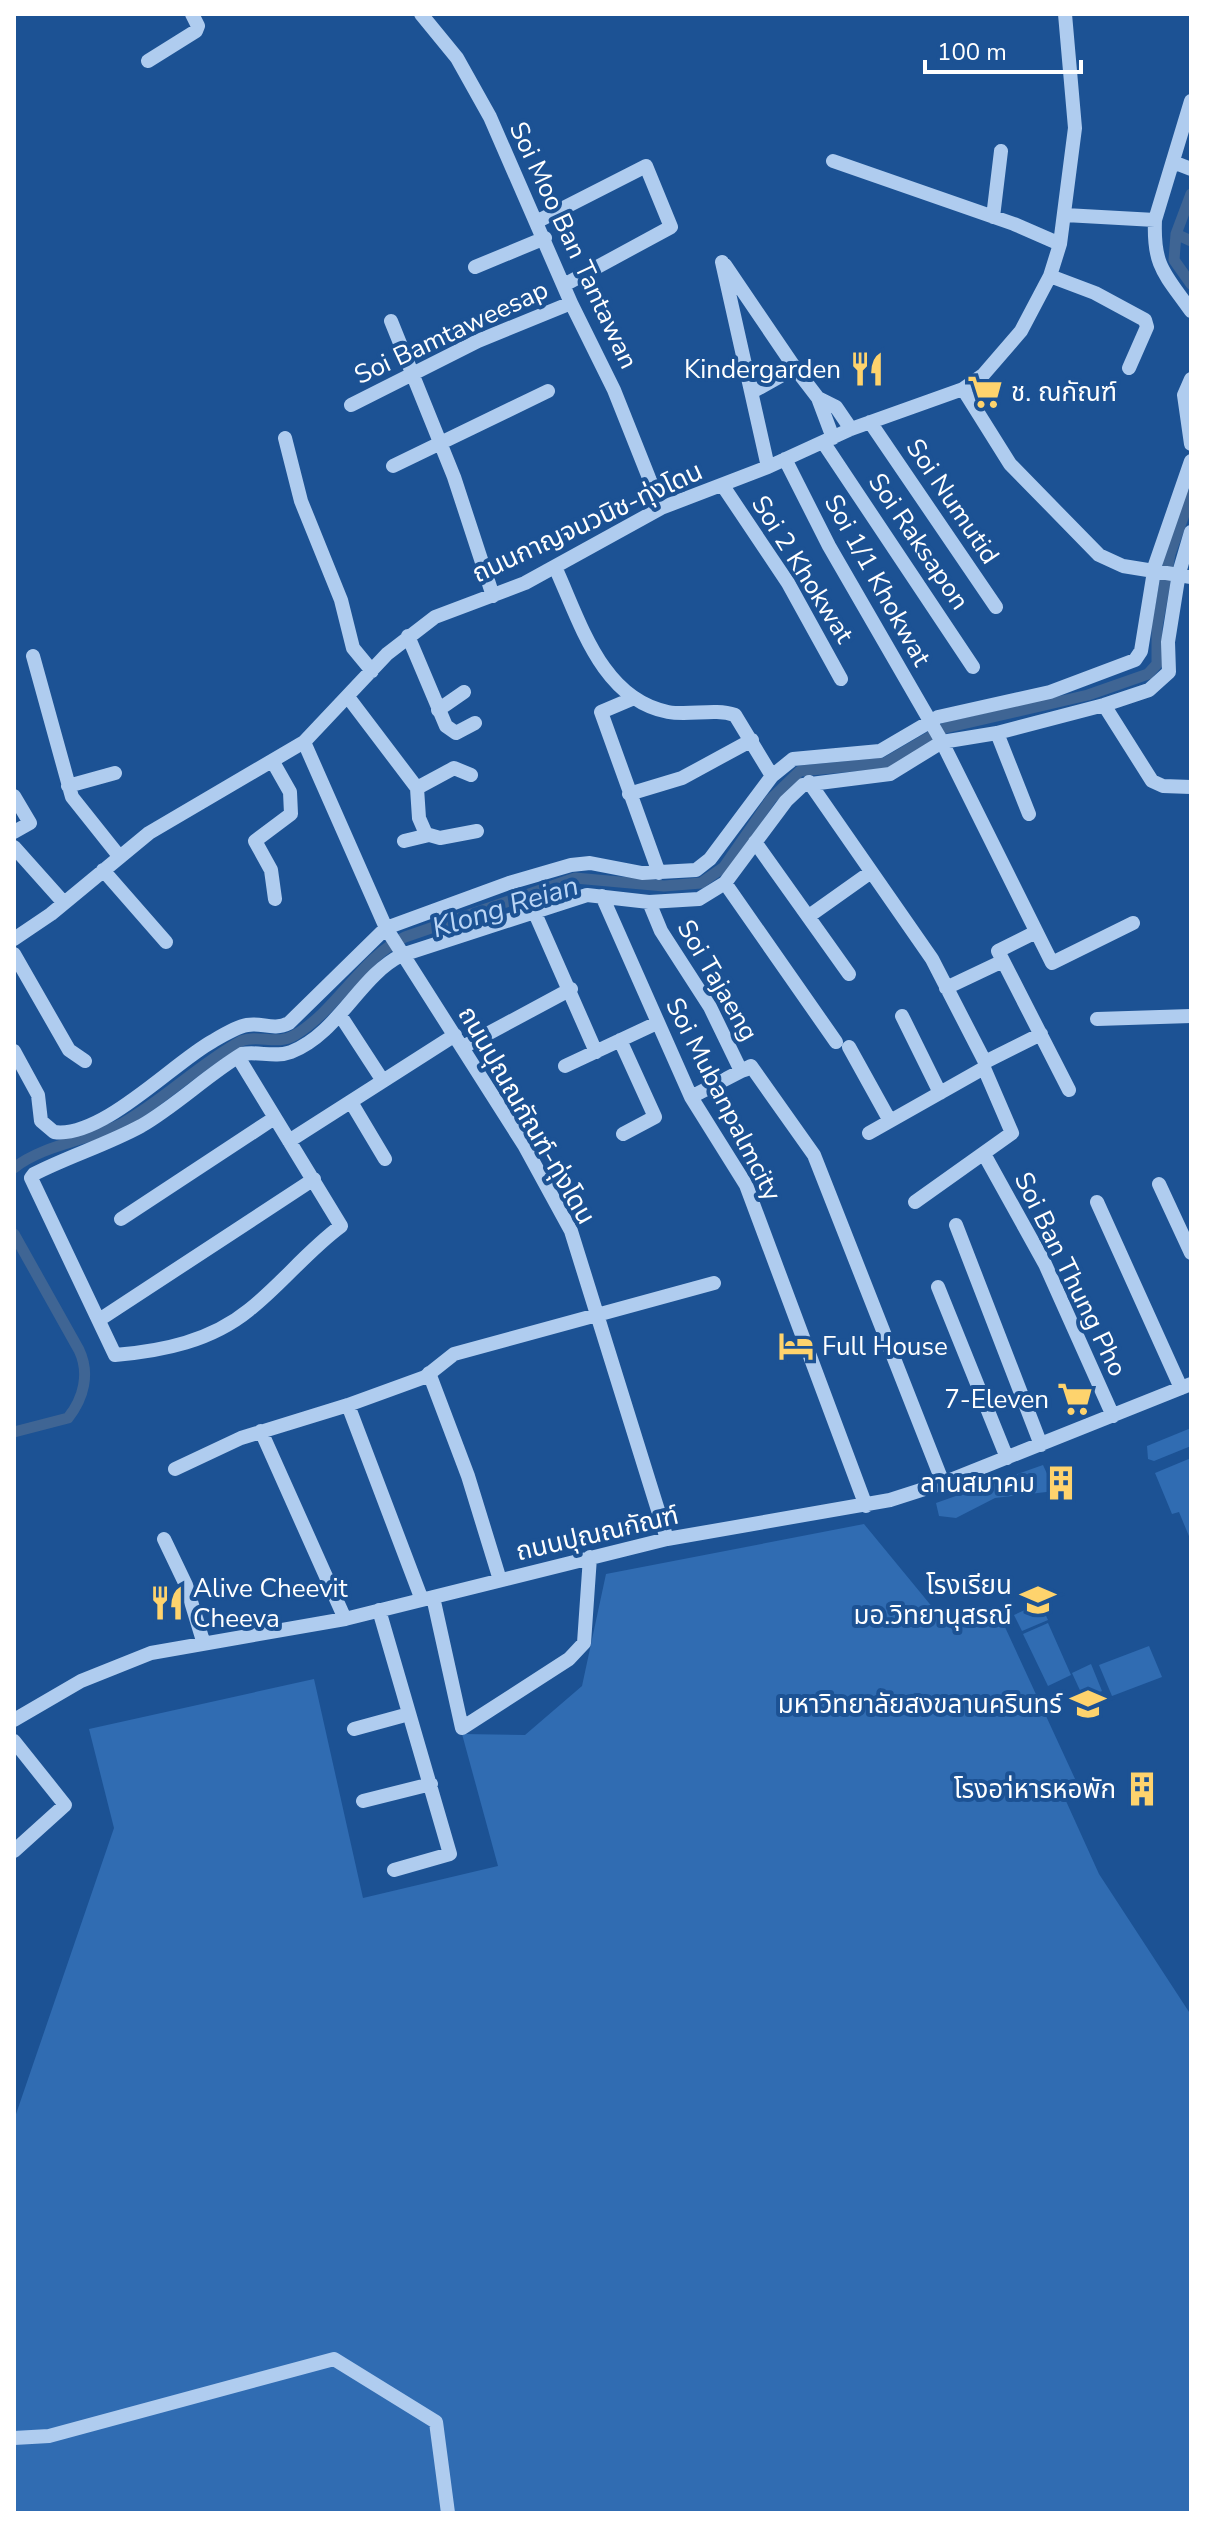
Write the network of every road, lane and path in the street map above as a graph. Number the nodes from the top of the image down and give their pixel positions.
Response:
1 (192, 14) edge
2 (421, 14) edge
3 (1065, 14) edge
4 (148, 61) dead end
5 (1191, 101) edge
6 (1001, 151) dead end
7 (833, 161) dead end
8 (1173, 162) junction
9 (1191, 169) edge
10 (1065, 215) junction
11 (993, 217) junction
12 (1155, 220) junction
13 (538, 221) junction
14 (545, 238) junction
15 (1060, 244) junction
16 (475, 267) dead end
17 (1050, 276) junction
18 (564, 285) junction
19 (571, 303) junction
20 (1191, 311) edge
21 (391, 321) dead end
22 (795, 368) junction
23 (1129, 368) dead end
24 (411, 373) junction
25 (1191, 379) edge
26 (963, 389) junction
27 (548, 391) dead end
28 (752, 392) junction
29 (818, 398) junction
30 (351, 405) dead end
31 (870, 422) junction
32 (851, 429) junction
33 (285, 438) dead end
34 (828, 440) junction
35 (440, 442) junction
36 (1191, 444) edge
37 (785, 459) junction
38 (1191, 461) edge
39 (393, 466) dead end
40 (768, 467) junction
41 (723, 486) junction
42 (661, 508) junction
43 (1191, 532) edge
44 (555, 567) junction
45 (1154, 572) junction
46 (1185, 575) edge
47 (493, 596) junction
48 (996, 607) dead end
49 (408, 636) junction
50 (33, 656) dead end
51 (973, 667) dead end
52 (372, 671) junction
53 (841, 679) dead end
54 (464, 692) dead end
55 (348, 697) junction
56 (634, 698) junction
57 (1104, 705) junction
58 (438, 710) junction
59 (931, 722) junction
60 (475, 723) dead end
61 (997, 733) junction
62 (752, 740) junction
63 (941, 741) junction
64 (304, 742) junction
65 (273, 762) junction
66 (115, 773) dead end
67 (471, 775) dead end
68 (772, 776) junction
69 (809, 782) junction
70 (68, 786) junction
71 (1191, 787) edge
72 (417, 788) junction
73 (629, 794) junction
74 (14, 796) edge
75 (1029, 814) dead end
76 (477, 831) dead end
77 (14, 832) edge
78 (429, 835) junction
79 (404, 841) dead end
80 (755, 842) junction
81 (14, 847) edge
82 (119, 856) junction
83 (103, 870) junction
84 (871, 872) junction
85 (659, 873) junction
86 (725, 883) junction
87 (602, 896) junction
88 (275, 899) dead end
89 (649, 902) junction
90 (64, 903) junction
91 (534, 911) junction
92 (809, 916) junction
93 (1133, 923) dead end
94 (388, 931) junction
95 (1036, 932) junction
96 (14, 939) edge
97 (166, 942) dead end
98 (401, 953) junction
99 (14, 954) edge
100 (1003, 961) junction
101 (849, 974) dead end
102 (946, 988) junction
103 (571, 989) junction
104 (340, 1015) junction
105 (902, 1016) dead end
106 (1191, 1016) edge
107 (1097, 1019) dead end
108 (657, 1023) junction
109 (1041, 1034) junction
110 (620, 1040) junction
111 (459, 1041) junction
112 (14, 1051) edge
113 (596, 1052) junction
114 (238, 1057) junction
115 (85, 1061) dead end
116 (984, 1065) junction
117 (565, 1066) dead end
118 (746, 1069) junction
119 (383, 1081) junction
120 (1069, 1090) dead end
121 (940, 1093) junction
122 (691, 1097) junction
123 (351, 1102) junction
124 (273, 1119) junction
125 (890, 1121) junction
126 (869, 1133) dead end
127 (623, 1134) dead end
128 (289, 1141) junction
129 (984, 1154) junction
130 (385, 1159) dead end
131 (314, 1179) junction
132 (1159, 1184) dead end
133 (915, 1202) dead end
134 (1097, 1202) dead end
135 (121, 1219) dead end
136 (956, 1225) dead end
137 (1191, 1253) edge
138 (714, 1283) dead end
139 (938, 1287) dead end
140 (599, 1316) junction
141 (99, 1320) junction
142 (429, 1373) junction
143 (1186, 1386) edge
144 (348, 1405) junction
145 (1113, 1416) junction
146 (261, 1431) junction
147 (1041, 1445) junction
148 (1007, 1458) junction
149 (175, 1469) dead end
150 (943, 1483) junction
151 (866, 1506) junction
152 (164, 1539) dead end
153 (667, 1539) junction
154 (590, 1557) junction
155 (500, 1580) junction
156 (427, 1598) junction
157 (379, 1610) junction
158 (345, 1619) junction
159 (203, 1641) junction
160 (409, 1714) junction
161 (14, 1720) edge
162 (354, 1729) dead end
163 (14, 1741) edge
164 (431, 1784) junction
165 (363, 1801) dead end
166 (14, 1851) edge
167 (394, 1870) dead end
168 (14, 2438) edge
169 (448, 2513) edge

1 - 4 street
2 - 13 street, Soi Moo Ban Tantawan
3 - 10 street, ถนนกาญจนวนิช-ทุ่งโดน
5 - 8 street
6 - 11 street
7 - 11 street
8 - 9 street
8 - 12 street
10 - 12 street
10 - 15 street, ถนนกาญจนวนิช-ทุ่งโดน
11 - 15 street
12 - 20 street
13 - 14 street, Soi Moo Ban Tantawan
13 - 18 street
14 - 16 street
14 - 18 street, Soi Moo Ban Tantawan
15 - 17 street, ถนนกาญจนวนิช-ทุ่งโดน
17 - 23 street
17 - 26 street, ถนนกาญจนวนิช-ทุ่งโดน
18 - 19 street, Soi Moo Ban Tantawan
19 - 24 street, Soi Bamtaweesap
19 - 42 street, Soi Moo Ban Tantawan
21 - 24 street
22 - 28 street
22 - 28 street
22 - 29 street
24 - 30 street, Soi Bamtaweesap
24 - 35 street
25 - 36 street
26 - 31 street, ถนนกาญจนวนิช-ทุ่งโดน
26 - 45 street
27 - 35 street
28 - 40 street
29 - 32 street
29 - 34 street, Soi Raksapon
31 - 32 street, ถนนกาญจนวนิช-ทุ่งโดน
31 - 48 street, Soi Numutid
32 - 34 street, ถนนกาญจนวนิช-ทุ่งโดน
33 - 52 street
34 - 37 street, ถนนกาญจนวนิช-ทุ่งโดน
34 - 51 street, Soi Raksapon
35 - 39 street
35 - 47 street
37 - 40 street, ถนนกาญจนวนิช-ทุ่งโดน
37 - 59 street, Soi 1/1 Khokwat
38 - 45 street
40 - 41 street, ถนนกาญจนวนิช-ทุ่งโดน
41 - 42 street, ถนนกาญจนวนิช-ทุ่งโดน
41 - 53 street, Soi 2 Khokwat
42 - 44 street, ถนนกาญจนวนิช-ทุ่งโดน
43 - 46 street
44 - 47 street, ถนนกาญจนวนิช-ทุ่งโดน
44 - 56 street
45 - 46 street
45 - 59 street
46 - 57 street
47 - 49 street, ถนนกาญจนวนิช-ทุ่งโดน
49 - 52 street, ถนนกาญจนวนิช-ทุ่งโดน
49 - 58 street
50 - 70 street
52 - 55 street, ถนนกาญจนวนิช-ทุ่งโดน
54 - 58 street
55 - 64 street, ถนนกาญจนวนิช-ทุ่งโดน
55 - 72 street
56 - 62 street
56 - 73 street
57 - 61 street
57 - 71 street
58 - 60 street
59 - 63 street, Soi 1/1 Khokwat
59 - 68 street
61 - 63 street
61 - 75 street
62 - 68 street
62 - 73 street
63 - 69 street
63 - 95 street, Soi 1/1 Khokwat
64 - 65 street, ถนนกาญจนวนิช-ทุ่งโดน
64 - 94 street, ถนนปุณณกัณฑ์-ทุ่งโดน
65 - 82 street, ถนนกาญจนวนิช-ทุ่งโดน
65 - 88 street
66 - 70 street
67 - 72 street
68 - 85 street
69 - 80 street
69 - 84 street
70 - 82 street
72 - 78 street
73 - 85 street
74 - 77 street
76 - 78 street
78 - 79 street
80 - 86 street
80 - 92 street
81 - 90 street
82 - 83 street, ถนนกาญจนวนิช-ทุ่งโดน
83 - 90 street, ถนนกาญจนวนิช-ทุ่งโดน
83 - 97 street
84 - 92 street
84 - 102 street
85 - 94 street
86 - 89 street
86 - 125 street
87 - 89 street
87 - 91 street
87 - 108 street, Soi Mubanpalmcity
89 - 118 street, Soi Tajaeng
90 - 96 street, ถนนกาญจนวนิช-ทุ่งโดน
91 - 98 street
91 - 103 street
92 - 101 street
93 - 95 street, Soi 1/1 Khokwat
94 - 98 street, ถนนปุณณกัณฑ์-ทุ่งโดน
94 - 112 street
95 - 100 street
98 - 104 street
98 - 111 street, ถนนปุณณกัณฑ์-ทุ่งโดน
99 - 115 street
100 - 102 street
100 - 109 street
102 - 116 street
103 - 111 street
103 - 113 street
104 - 114 street
104 - 119 street
105 - 121 street
106 - 107 street
108 - 110 street
108 - 122 street, Soi Mubanpalmcity
109 - 116 street
109 - 120 street
110 - 113 street
110 - 127 street
111 - 119 street
111 - 140 street, ถนนปุณณกัณฑ์-ทุ่งโดน
113 - 117 street
114 - 124 street
114 - 141 street
116 - 121 street
116 - 129 street
118 - 122 street
118 - 150 street, Soi Tajaeng
119 - 123 street
121 - 125 street
122 - 151 street, Soi Mubanpalmcity
123 - 128 street
123 - 130 street
124 - 128 street
124 - 135 street
125 - 126 street
128 - 131 street
129 - 133 street
129 - 145 street, Soi Ban Thung Pho
131 - 141 street
131 - 141 street
132 - 137 street
134 - 143 street
136 - 147 street
138 - 140 street
139 - 148 street
140 - 142 street
140 - 153 street, ถนนปุณณกัณฑ์-ทุ่งโดน
142 - 144 street
142 - 155 street
143 - 145 street, ถนนปุณณกัณฑ์
144 - 146 street
144 - 156 street
145 - 147 street, ถนนปุณณกัณฑ์
146 - 149 street
146 - 158 street
147 - 148 street, ถนนปุณณกัณฑ์
148 - 150 street, ถนนปุณณกัณฑ์
150 - 151 street, ถนนปุณณกัณฑ์
151 - 153 street, ถนนปุณณกัณฑ์
152 - 159 street
153 - 154 street, ถนนปุณณกัณฑ์
154 - 155 street, ถนนปุณณกัณฑ์
154 - 156 street
155 - 156 street, ถนนปุณณกัณฑ์
156 - 157 street, ถนนปุณณกัณฑ์
157 - 158 street, ถนนปุณณกัณฑ์
157 - 160 street
158 - 159 street, ถนนปุณณกัณฑ์
159 - 161 street, ถนนปุณณกัณฑ์
160 - 162 street
160 - 164 street
163 - 166 street
164 - 165 street
164 - 167 street
168 - 169 street

